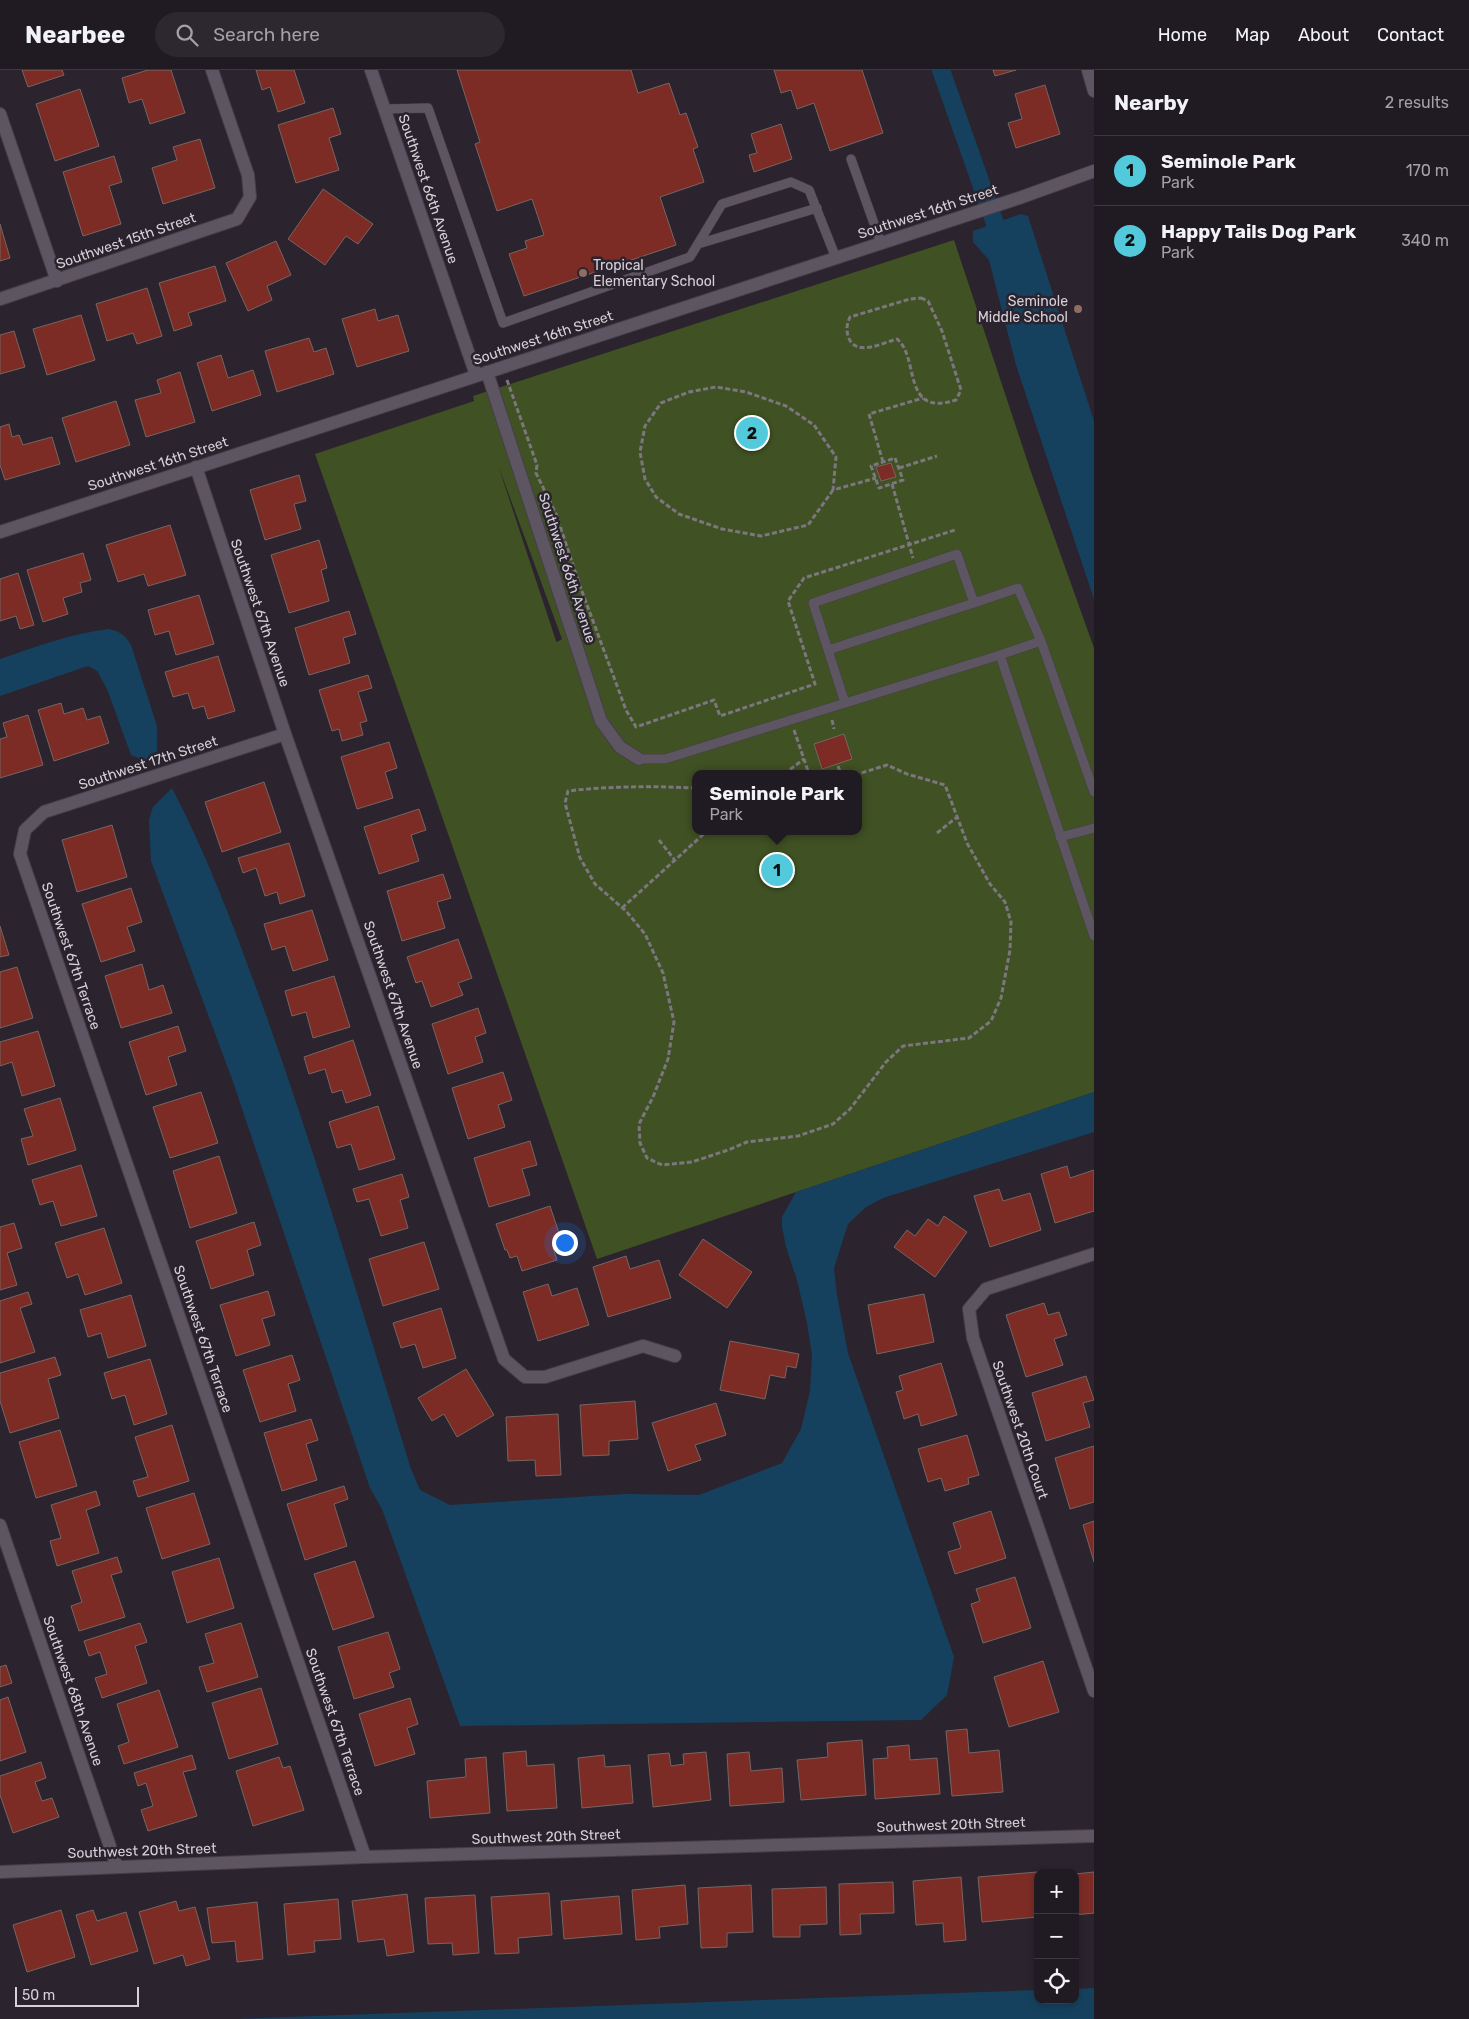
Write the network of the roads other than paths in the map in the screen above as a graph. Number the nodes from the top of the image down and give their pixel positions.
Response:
1 (212, 70) edge
2 (371, 70) edge
3 (1088, 70) edge
4 (1094, 91) edge
5 (385, 110) junction
6 (0, 114) edge
7 (851, 159) dead end
8 (1094, 171) edge
9 (817, 208) junction
10 (881, 243) junction
11 (698, 244) junction
12 (836, 258) junction
13 (57, 281) junction
14 (0, 299) edge
15 (482, 374) junction
16 (196, 467) junction
17 (0, 532) edge
18 (974, 603) junction
19 (1041, 641) junction
20 (828, 650) junction
21 (1000, 655) junction
22 (845, 703) junction
23 (285, 734) junction
24 (639, 759) joint
25 (1094, 792) edge
26 (1094, 828) edge
27 (25, 830) joint
28 (1060, 837) junction
29 (1094, 936) edge
30 (1094, 1254) edge
31 (675, 1356) dead end
32 (0, 1525) edge
33 (1094, 1691) edge
34 (1094, 1836) edge
35 (365, 1857) junction
36 (117, 1867) junction
37 (0, 1872) edge

1 - 13 street, Southwest 15th Street
2 - 5 street, Southwest 66th Avenue
3 - 4 street
5 - 11 lane
5 - 15 street, Southwest 66th Avenue
6 - 13 street
7 - 10 lane
8 - 10 street, Southwest 16th Street
9 - 11 lane
9 - 11 lane
9 - 12 lane
10 - 12 street, Southwest 16th Street
12 - 15 street, Southwest 16th Street
13 - 14 street, Southwest 15th Street
15 - 16 street, Southwest 16th Street
15 - 24 street, Southwest 66th Avenue
16 - 17 street, Southwest 16th Street
16 - 23 street, Southwest 67th Avenue
18 - 19 lane
18 - 20 lane
18 - 20 lane
19 - 21 lane
19 - 25 lane
20 - 22 lane
21 - 22 lane
21 - 28 lane
22 - 24 lane
23 - 27 street, Southwest 17th Street
23 - 31 street, Southwest 67th Avenue
26 - 28 lane
27 - 35 street, Southwest 67th Terrace
28 - 29 lane
30 - 33 street, Southwest 20th Court
32 - 36 street, Southwest 68th Avenue
34 - 35 street, Southwest 20th Street
35 - 36 street, Southwest 20th Street
36 - 37 street, Southwest 20th Street

